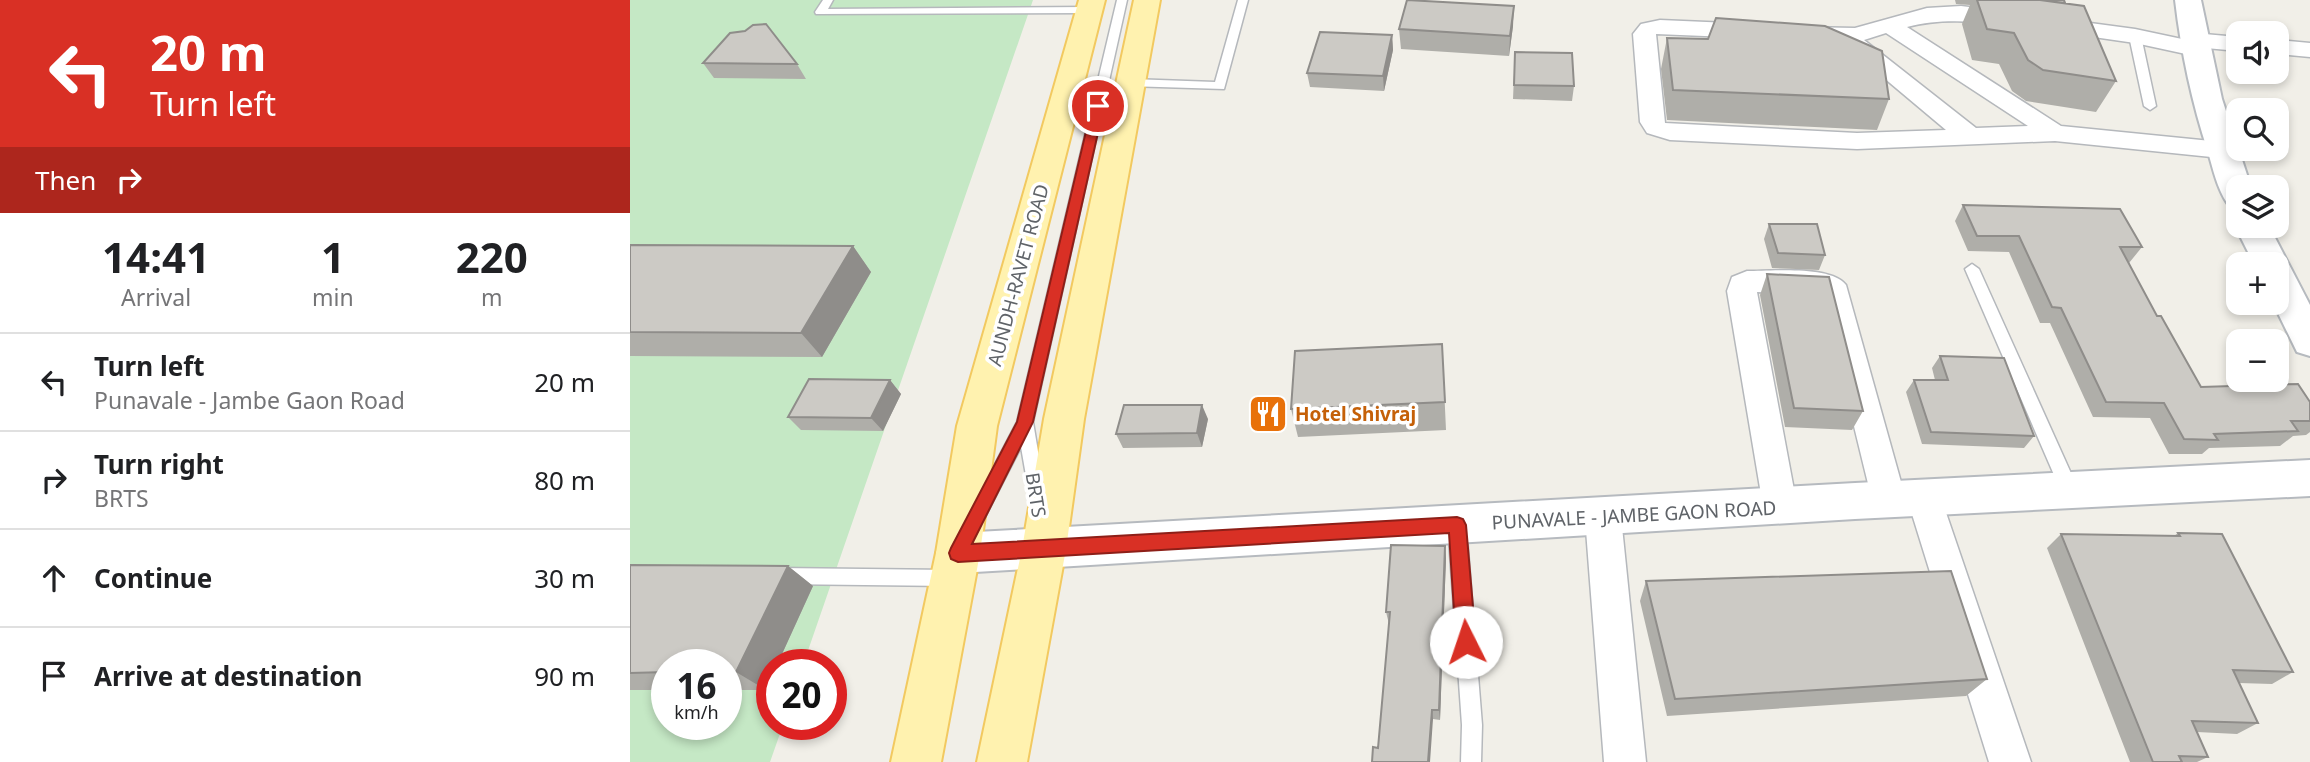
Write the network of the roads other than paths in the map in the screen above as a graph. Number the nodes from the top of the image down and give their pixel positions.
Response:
1 (828, 0) edge
2 (1122, 0) edge
3 (1147, 0) edge
4 (1243, 0) edge
5 (2188, 0) edge
6 (1091, 5) edge
7 (1888, 25) junction
8 (1844, 35) junction
9 (2135, 36) junction
10 (2194, 44) junction
11 (2226, 44) edge
12 (2289, 48) edge
13 (2310, 50) edge
14 (1131, 83) junction
15 (2150, 106) dead end
16 (2055, 133) junction
17 (1970, 136) junction
18 (2221, 150) junction
19 (2230, 175) edge
20 (1972, 269) dead end
21 (2289, 299) edge
22 (2310, 342) edge
23 (1025, 422) junction
24 (2310, 478) edge
25 (2070, 491) junction
26 (1906, 499) junction
27 (1780, 506) junction
28 (1603, 517) junction
29 (1457, 525) junction
30 (1044, 549) junction
31 (955, 566) junction
32 (765, 575) edge
33 (916, 762) edge
34 (1002, 762) edge
35 (1471, 762) edge
36 (1625, 762) edge
37 (2010, 762) edge

1 - 6 lane
2 - 23 lane
3 - 14 main road
4 - 14 lane
5 - 10 street
6 - 31 main road, AUNDH-RAVET ROAD
7 - 8 street
7 - 9 street
7 - 16 street
8 - 17 street
8 - 17 street
9 - 10 street
9 - 15 lane
10 - 11 street
10 - 18 street
12 - 13 street
14 - 30 main road
16 - 17 street
16 - 18 street
18 - 19 street
20 - 25 lane
21 - 22 street
23 - 30 lane, BRTS
23 - 31 lane, BRTS
24 - 25 street, PUNAVALE - JAMBE GAON ROAD
25 - 26 street, PUNAVALE - JAMBE GAON ROAD
26 - 27 street, PUNAVALE - JAMBE GAON ROAD
26 - 27 street
26 - 37 street
27 - 28 street, PUNAVALE - JAMBE GAON ROAD
28 - 29 street, PUNAVALE - JAMBE GAON ROAD
28 - 36 street
29 - 30 street, PUNAVALE - JAMBE GAON ROAD
29 - 35 lane
30 - 31 street, PUNAVALE - JAMBE GAON ROAD
30 - 34 main road
31 - 32 lane
31 - 33 main road, AUNDH-RAVET ROAD

